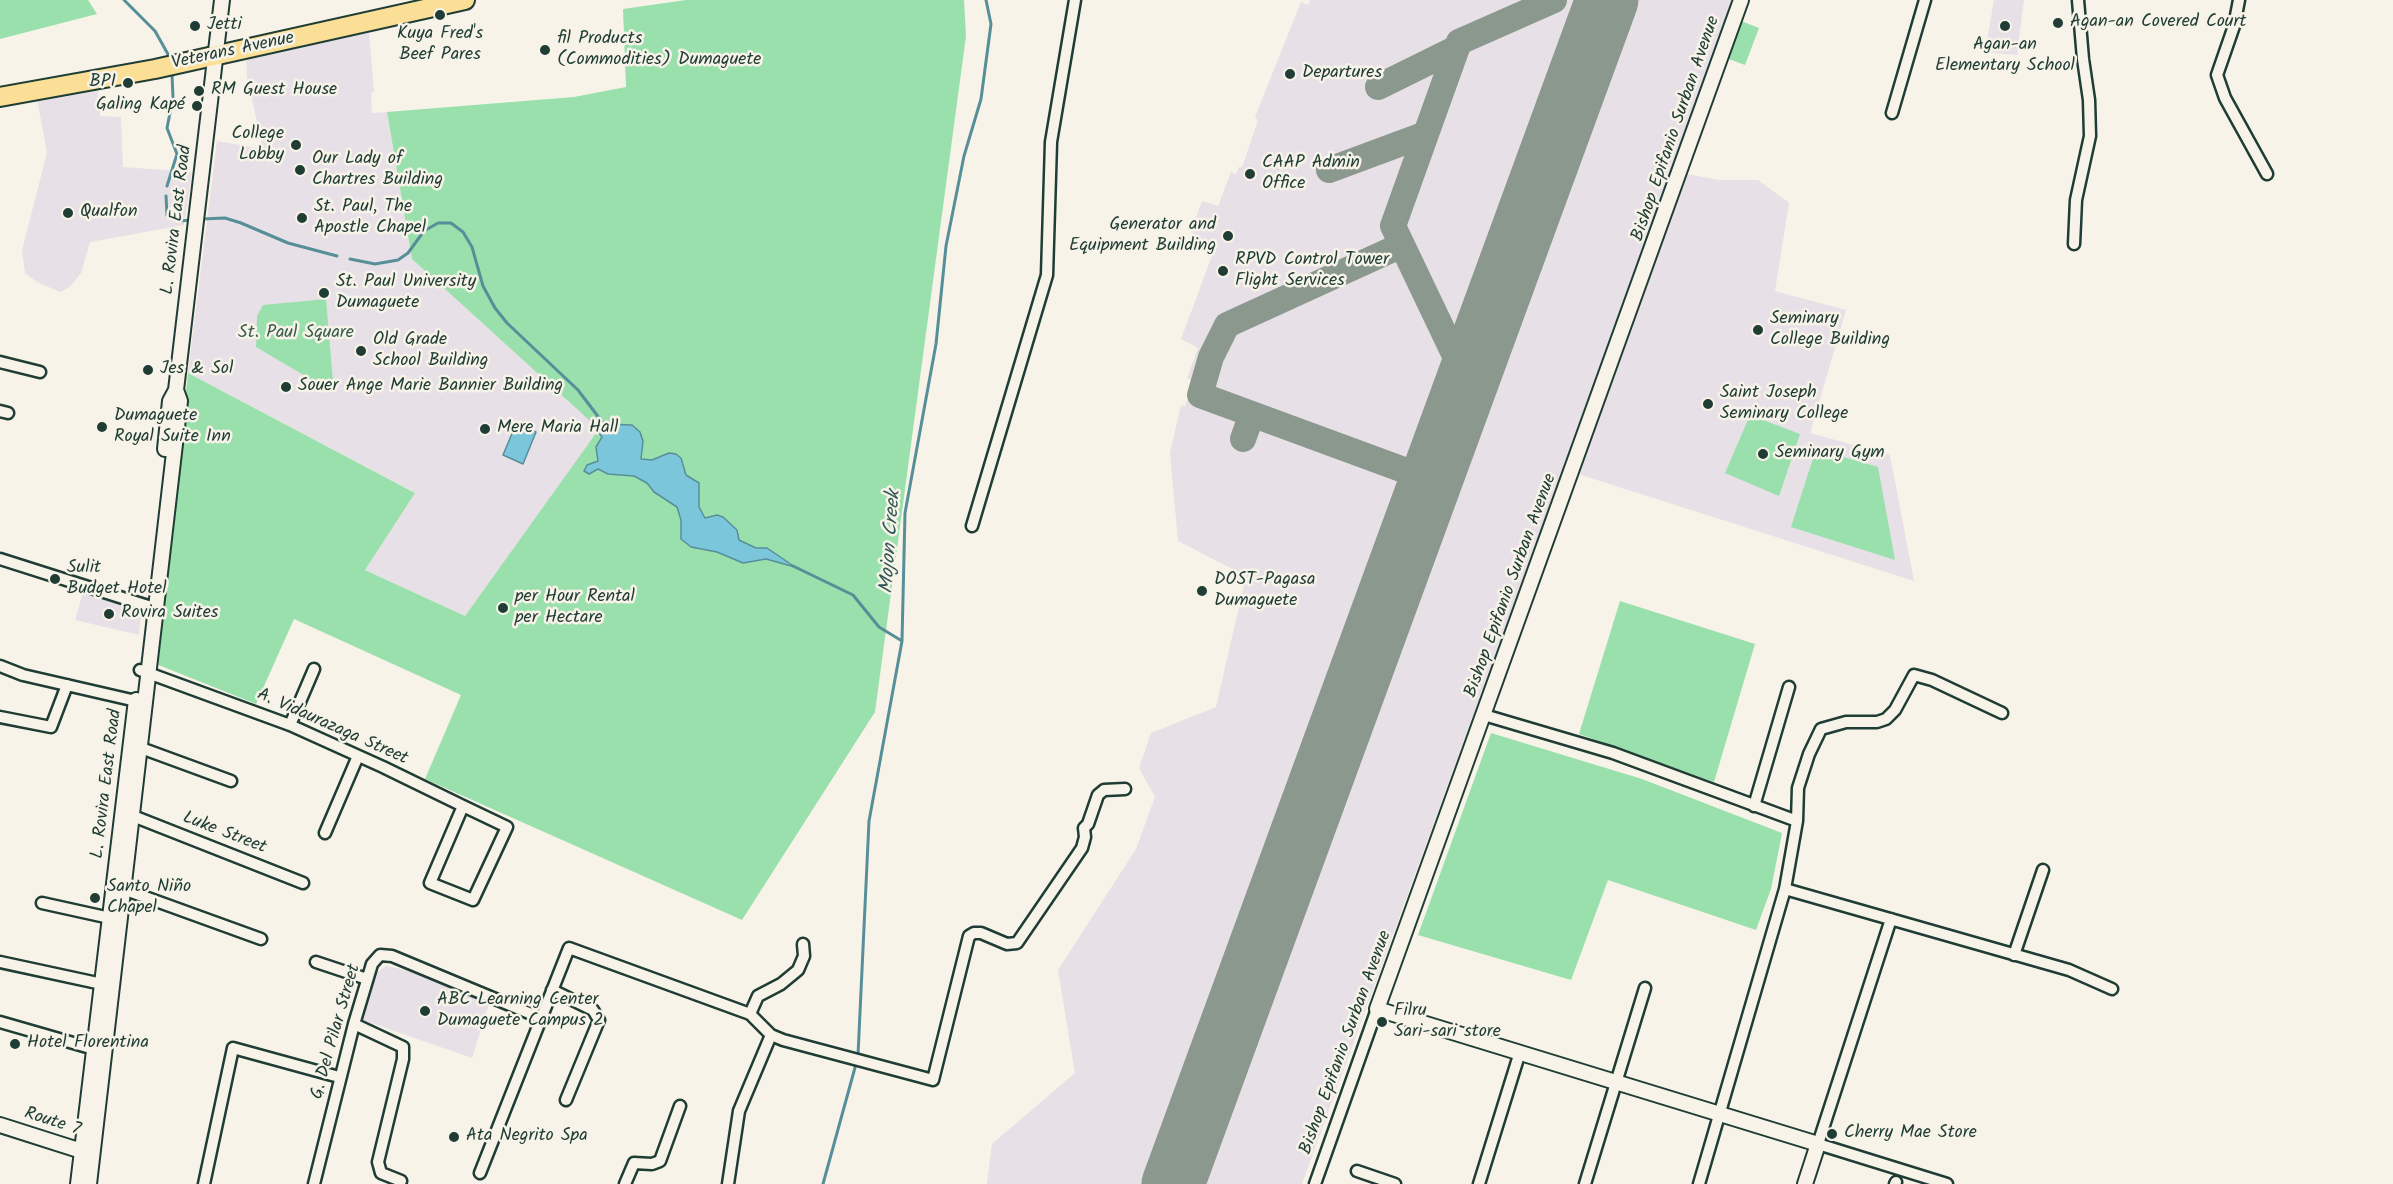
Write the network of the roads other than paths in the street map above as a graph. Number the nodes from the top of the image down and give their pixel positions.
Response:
1 (222, 0) edge
2 (465, 0) edge
3 (1076, 0) edge
4 (1741, 0) edge
5 (1925, 0) edge
6 (2078, 0) edge
7 (2239, 0) edge
8 (216, 55) junction
9 (0, 97) edge
10 (1892, 113) dead end
11 (2267, 174) dead end
12 (2074, 244) dead end
13 (0, 362) edge
14 (40, 372) dead end
15 (176, 390) junction
16 (972, 526) dead end
17 (0, 559) edge
18 (148, 606) junction
19 (0, 666) edge
20 (314, 669) dead end
21 (144, 671) junction
22 (66, 685) junction
23 (1789, 687) dead end
24 (136, 701) junction
25 (2002, 713) dead end
26 (1485, 715) junction
27 (0, 717) edge
28 (290, 725) junction
29 (141, 748) junction
30 (358, 756) junction
31 (231, 782) dead end
32 (131, 786) junction
33 (1125, 789) dead end
34 (463, 806) junction
35 (1754, 806) junction
36 (133, 816) junction
37 (1797, 820) junction
38 (325, 833) dead end
39 (2043, 870) dead end
40 (303, 883) dead end
41 (123, 889) junction
42 (1785, 889) junction
43 (42, 903) dead end
44 (117, 904) junction
45 (110, 918) junction
46 (1891, 919) junction
47 (261, 939) dead end
48 (803, 944) dead end
49 (2014, 955) junction
50 (0, 962) edge
51 (316, 962) dead end
52 (367, 979) junction
53 (102, 984) junction
54 (1645, 988) dead end
55 (2112, 989) dead end
56 (552, 990) junction
57 (1377, 1009) junction
58 (104, 1014) junction
59 (750, 1014) junction
60 (541, 1018) junction
61 (0, 1022) edge
62 (354, 1023) junction
63 (771, 1035) junction
64 (94, 1049) junction
65 (1520, 1052) junction
66 (339, 1077) junction
67 (1615, 1081) junction
68 (566, 1100) dead end
69 (680, 1106) dead end
70 (1719, 1113) junction
71 (0, 1125) edge
72 (1818, 1144) junction
73 (87, 1153) junction
74 (1357, 1172) dead end
75 (480, 1173) dead end
76 (401, 1181) dead end
77 (78, 1184) edge
78 (89, 1184) edge
79 (204, 1184) edge
80 (314, 1184) edge
81 (625, 1184) edge
82 (728, 1184) edge
83 (1315, 1184) edge
84 (1395, 1184) edge
85 (1479, 1184) edge
86 (1585, 1184) edge
87 (1699, 1184) edge
88 (1805, 1184) edge
89 (1947, 1184) edge

1 - 8 main road, L. Rovira East Road
2 - 8 highway, Veterans Avenue
3 - 16 street
4 - 26 main road, Bishop Epifanio Surban Avenue
5 - 10 street
6 - 12 street
7 - 11 street
8 - 9 highway, Veterans Avenue
8 - 15 main road, L. Rovira East Road
13 - 14 street
15 - 18 main road, L. Rovira East Road
15 - 21 main road, L. Rovira East Road
17 - 18 street
18 - 21 main road, L. Rovira East Road
19 - 22 street
20 - 28 street
21 - 24 main road, L. Rovira East Road
21 - 28 street, A. Vidaurazaga Street
21 - 29 main road, L. Rovira East Road
22 - 24 street
22 - 27 street
23 - 35 street
24 - 32 main road, L. Rovira East Road
25 - 37 street
26 - 35 street
26 - 57 main road, Bishop Epifanio Surban Avenue
28 - 30 street, A. Vidaurazaga Street
29 - 31 street
29 - 32 main road, L. Rovira East Road
30 - 34 street, A. Vidaurazaga Street
30 - 38 street
32 - 36 main road, L. Rovira East Road
32 - 44 main road, L. Rovira East Road
33 - 63 street
34 - 34 street, A. Vidaurazaga Street
35 - 37 street
36 - 40 street, Luke Street
36 - 41 main road, L. Rovira East Road
37 - 42 street
39 - 49 street
41 - 44 main road, L. Rovira East Road
41 - 47 street
42 - 46 street
42 - 70 street
43 - 45 street
44 - 45 main road, L. Rovira East Road
44 - 58 main road, L. Rovira East Road
45 - 53 main road, L. Rovira East Road
46 - 49 street
46 - 72 street
48 - 59 street
49 - 55 street
50 - 53 street
51 - 52 street
52 - 60 street, G. Del Pilar Street
52 - 62 street, G. Del Pilar Street
53 - 58 main road, L. Rovira East Road
54 - 67 street
56 - 59 street
56 - 60 street
56 - 68 street
57 - 65 main road
57 - 83 street, Bishop Epifanio Surban Avenue
58 - 64 main road, L. Rovira East Road
58 - 73 main road, L. Rovira East Road
59 - 63 street
60 - 75 street
61 - 64 street
62 - 66 street, G. Del Pilar Street
62 - 76 street
63 - 82 street
64 - 73 main road, L. Rovira East Road
65 - 67 main road
65 - 85 street
66 - 79 street
66 - 80 street, G. Del Pilar Street
67 - 70 main road
67 - 86 street
69 - 81 street
70 - 72 main road
70 - 87 street
71 - 73 main road, Route 7
72 - 88 main road
72 - 89 street
73 - 77 main road, L. Rovira East Road
73 - 78 main road, L. Rovira East Road
74 - 84 street

